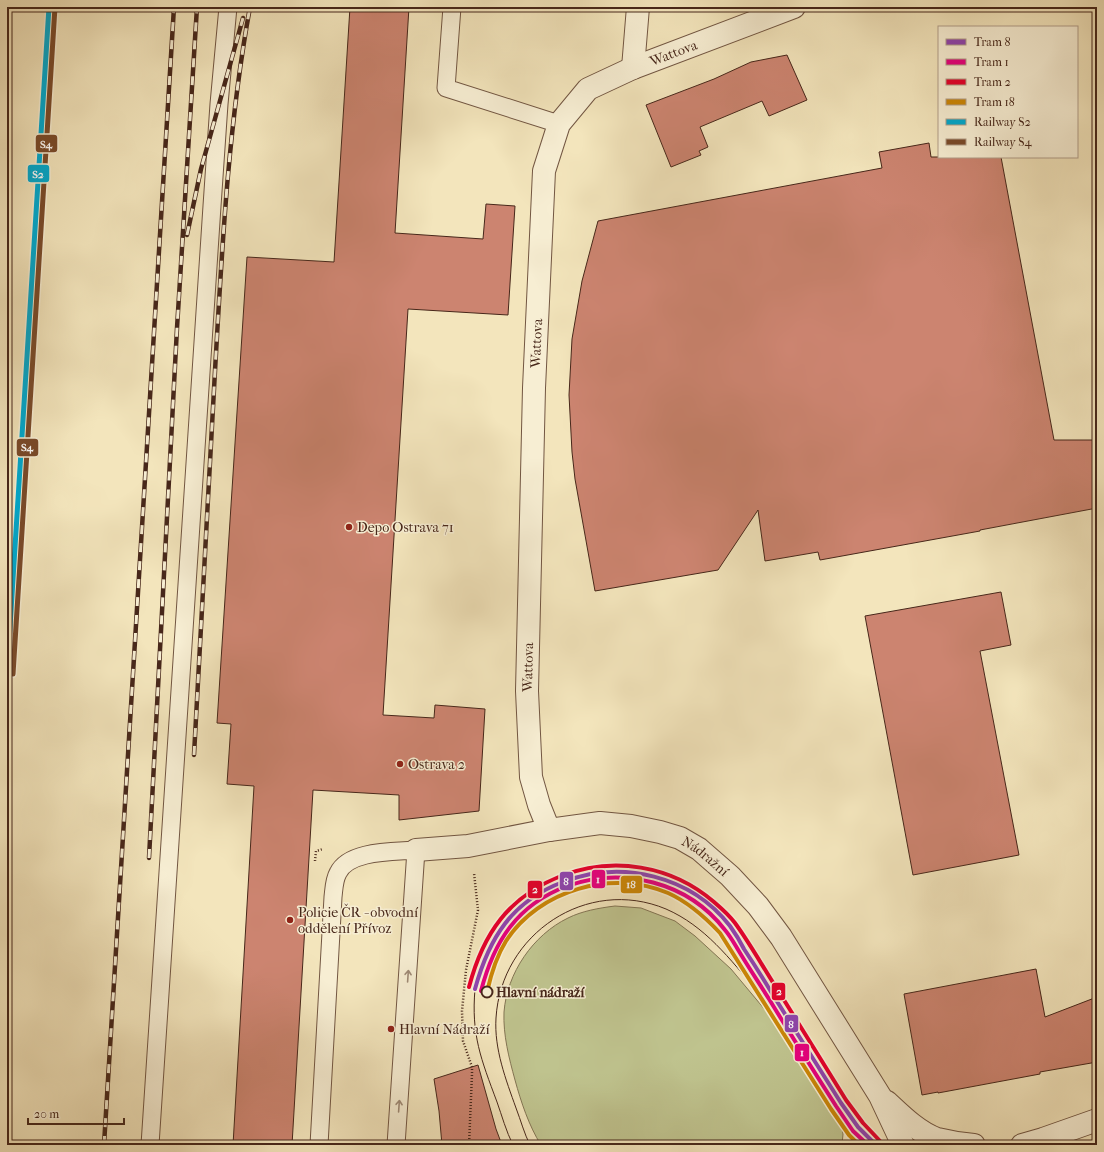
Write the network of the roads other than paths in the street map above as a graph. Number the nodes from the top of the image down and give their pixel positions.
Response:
1 (228, 7) edge
2 (452, 7) edge
3 (638, 7) edge
4 (794, 7) edge
5 (633, 68) junction
6 (559, 124) junction
7 (549, 830) junction
8 (416, 850) junction
9 (880, 1096) junction
10 (1097, 1120) edge
11 (150, 1145) edge
12 (319, 1145) edge
13 (396, 1145) edge
14 (903, 1145) edge
15 (974, 1145) edge
16 (1022, 1145) edge

1 - 11 lane
2 - 6 lane
3 - 5 street
4 - 5 street, Wattova
5 - 6 street, Wattova
6 - 7 street, Wattova
7 - 8 street, Nádražní
7 - 9 street, Nádražní
8 - 12 lane
13 -> 8 lane
9 - 14 street, Nádražní
9 - 15 street, Nádražní
10 - 16 street

